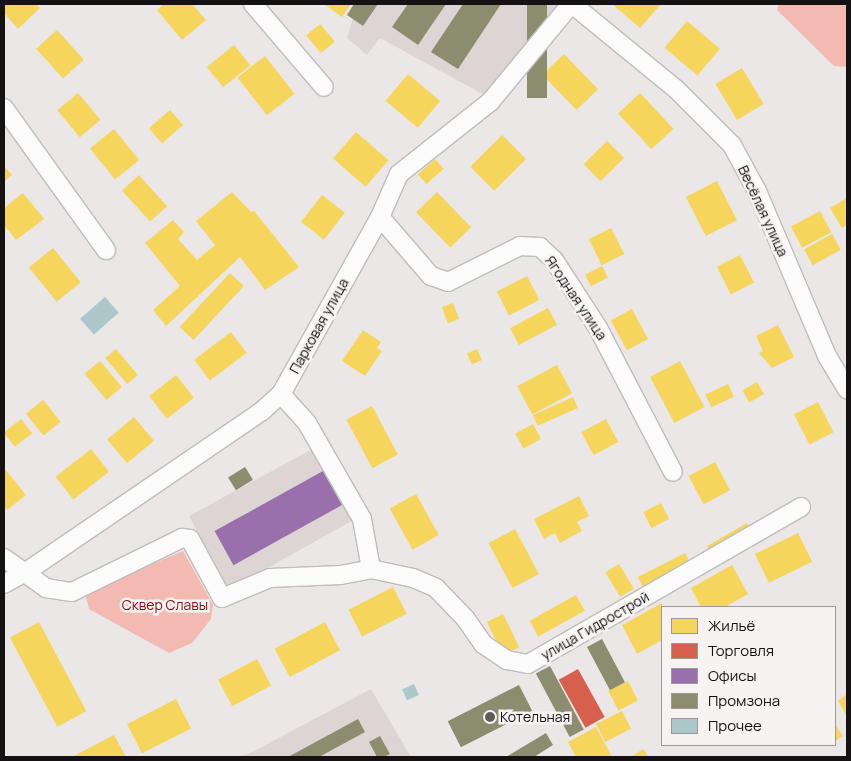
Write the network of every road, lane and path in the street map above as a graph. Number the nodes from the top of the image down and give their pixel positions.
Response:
1 (253, 4) edge
2 (571, 4) edge
3 (324, 87) dead end
4 (4, 108) edge
5 (380, 216) junction
6 (106, 250) dead end
7 (847, 388) edge
8 (281, 394) junction
9 (673, 472) dead end
10 (801, 507) dead end
11 (4, 558) edge
12 (371, 569) junction
13 (26, 572) junction
14 (4, 584) edge

1 - 3 street
2 - 5 street, Парковая улица
2 - 7 street, Весёлая улица
4 - 6 street
5 - 8 street, Парковая улица
5 - 9 street, Ягодная улица
8 - 12 street
8 - 13 street, Парковая улица
10 - 12 street, улица Гидрострой
11 - 13 street
12 - 13 street, улица Гидрострой
13 - 14 street, Парковая улица

